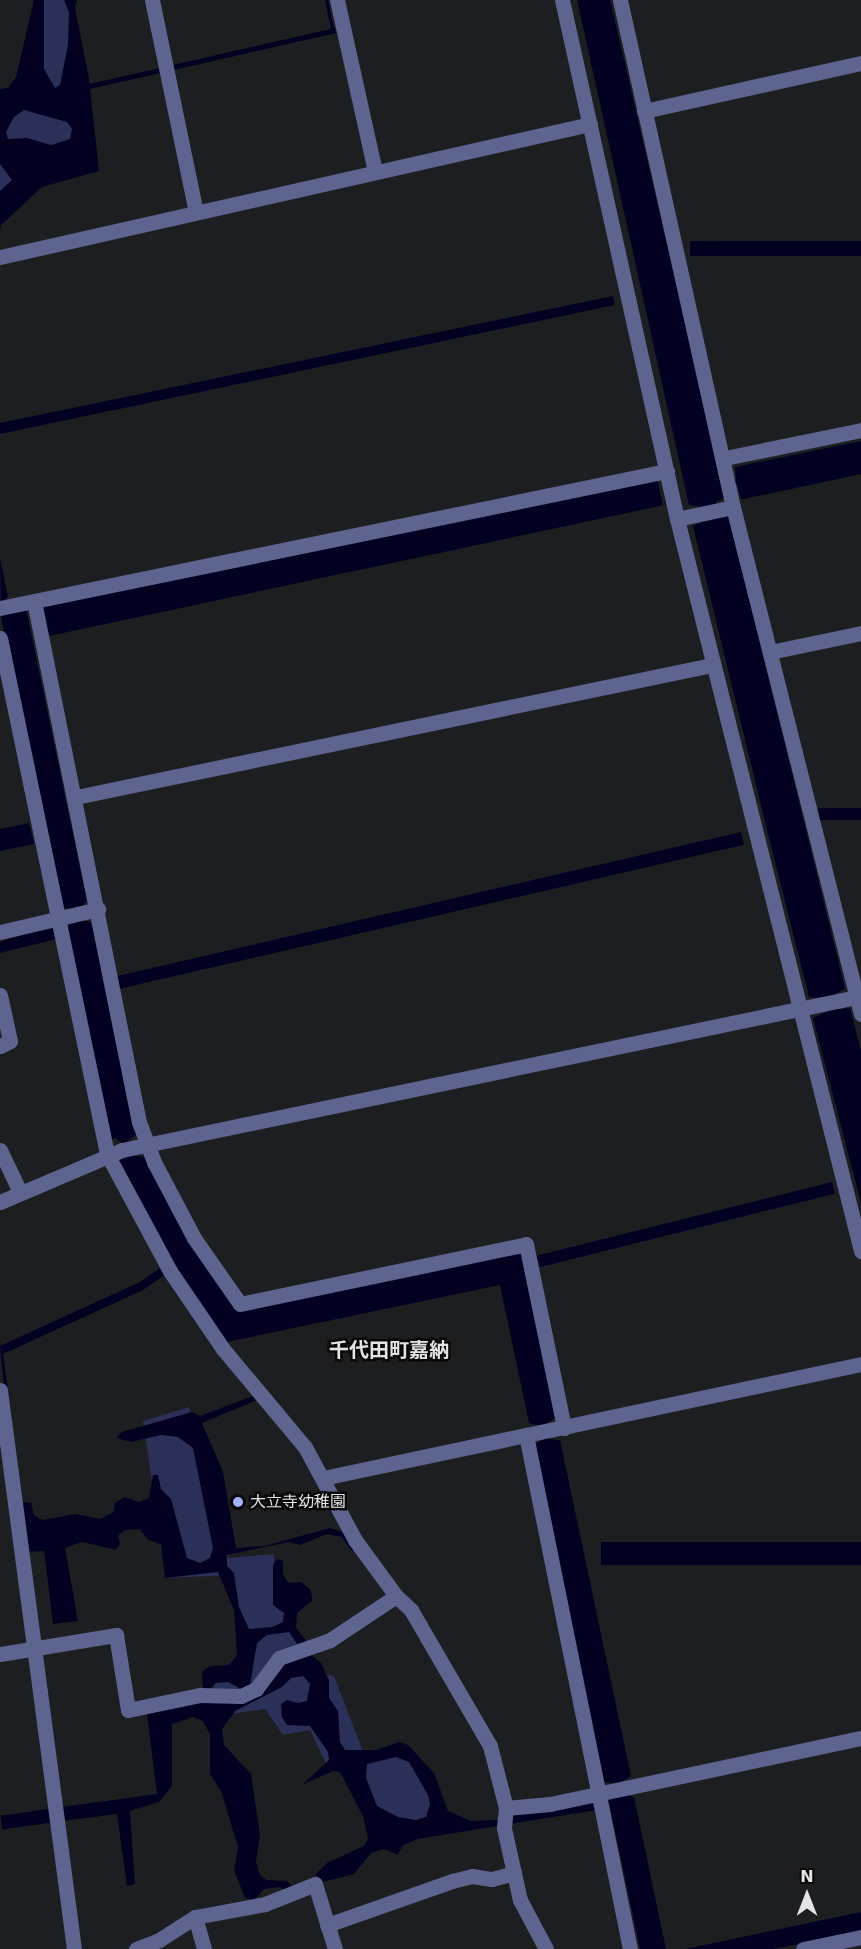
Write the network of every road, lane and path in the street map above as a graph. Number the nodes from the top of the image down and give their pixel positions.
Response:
1 (152, 0) edge
2 (337, 0) edge
3 (562, 0) edge
4 (620, 0) edge
5 (861, 63) edge
6 (644, 111) junction
7 (590, 124) junction
8 (375, 171) junction
9 (196, 212) junction
10 (0, 257) edge
11 (861, 430) edge
12 (725, 458) junction
13 (667, 471) junction
14 (726, 509) junction
15 (677, 519) junction
16 (34, 601) junction
17 (3, 608) edge
18 (861, 633) edge
19 (0, 638) edge
20 (770, 652) junction
21 (712, 665) junction
22 (76, 797) junction
23 (98, 909) junction
24 (70, 915) junction
25 (0, 932) edge
26 (0, 995) edge
27 (859, 997) edge
28 (798, 1010) junction
29 (861, 1014) edge
30 (0, 1046) edge
31 (146, 1144) junction
32 (0, 1150) edge
33 (119, 1150) junction
34 (20, 1192) junction
35 (0, 1202) edge
36 (861, 1251) edge
37 (861, 1364) edge
38 (0, 1390) edge
39 (545, 1431) junction
40 (323, 1478) junction
41 (396, 1596) junction
42 (33, 1648) junction
43 (0, 1654) edge
44 (861, 1738) edge
45 (613, 1789) junction
46 (504, 1817) junction
47 (514, 1873) junction
48 (195, 1917) junction
49 (327, 1925) junction
50 (861, 1937) edge
51 (74, 1949) edge
52 (136, 1949) edge
53 (204, 1949) edge
54 (335, 1949) edge
55 (546, 1949) edge
56 (630, 1949) edge
57 (803, 1949) edge

1 - 9 street
2 - 8 street
3 - 7 street
4 - 6 street
5 - 6 street
6 - 12 street
7 - 8 street
7 - 13 street
8 - 9 street
9 - 10 street
11 - 12 street
12 - 14 street
13 - 15 street
13 - 16 street
14 - 15 street
14 - 20 street
15 - 21 street
16 - 17 street
16 - 22 street
18 - 20 street
19 - 24 street
20 - 27 street
21 - 22 street
21 - 28 street
22 - 23 street
23 - 24 street
23 - 31 street
24 - 25 street
24 - 33 street
26 - 30 street
27 - 28 street
27 - 29 street
28 - 31 street
28 - 36 street
31 - 33 street
31 - 39 street
32 - 34 street
33 - 34 street
33 - 40 street
34 - 35 street
37 - 39 street
38 - 42 street
39 - 40 street
39 - 45 street
40 - 41 street
41 - 42 street
41 - 46 street
42 - 43 street
42 - 51 street
44 - 45 street
45 - 46 street
45 - 56 street
46 - 47 street
47 - 49 street
47 - 55 street
48 - 49 street
48 - 52 street
48 - 53 street
49 - 54 street
50 - 57 street

